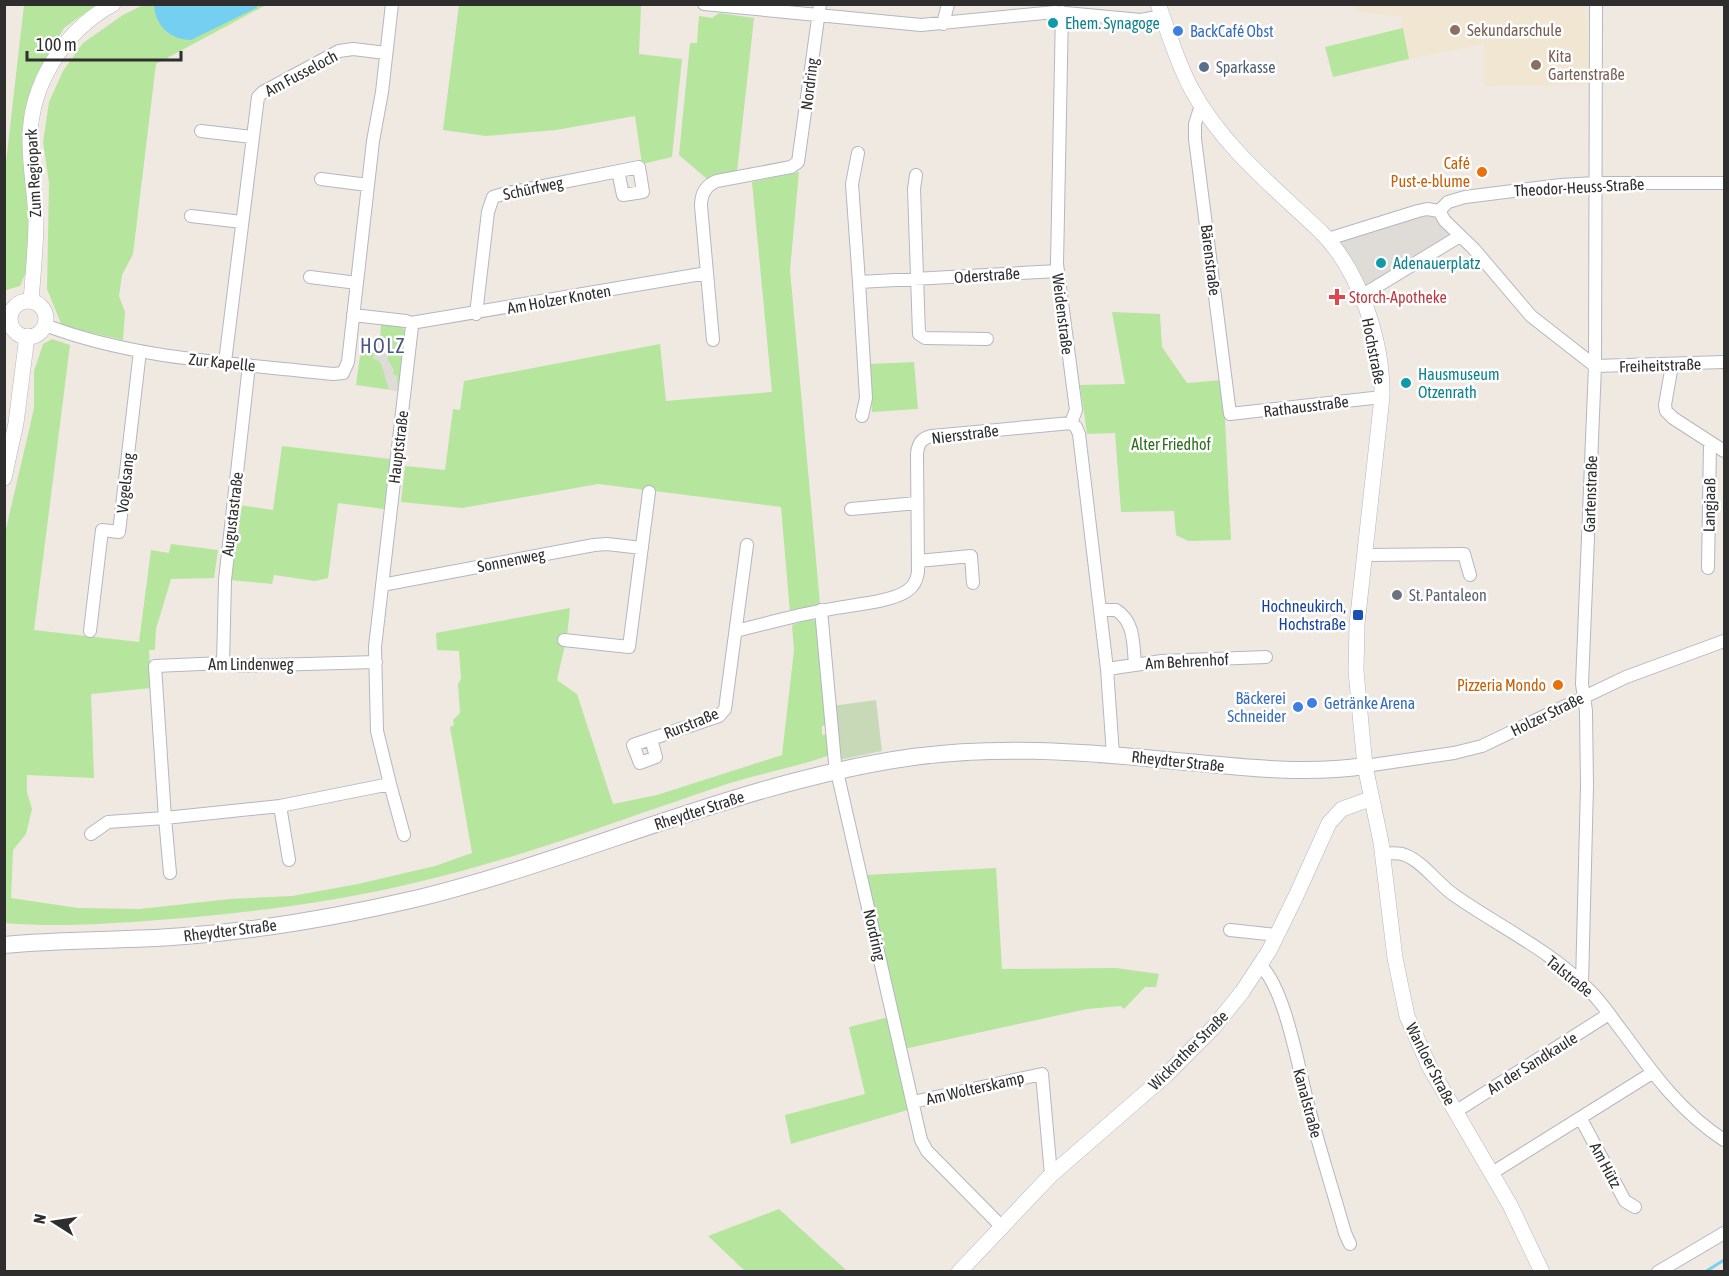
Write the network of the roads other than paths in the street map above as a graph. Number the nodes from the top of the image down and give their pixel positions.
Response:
1 (114, 4) edge
2 (392, 4) edge
3 (704, 4) edge
4 (948, 4) edge
5 (1596, 4) edge
6 (818, 10) edge
7 (1160, 10) edge
8 (1062, 12) junction
9 (943, 24) junction
10 (386, 53) junction
11 (1201, 105) junction
12 (201, 131) dead end
13 (252, 138) junction
14 (858, 153) dead end
15 (618, 171) dead end
16 (916, 175) dead end
17 (321, 179) dead end
18 (1595, 183) junction
19 (1725, 183) edge
20 (368, 184) junction
21 (1439, 210) junction
22 (191, 216) dead end
23 (242, 222) junction
24 (1460, 236) junction
25 (1328, 239) junction
26 (1058, 271) junction
27 (707, 273) junction
28 (310, 277) dead end
29 (916, 279) junction
30 (859, 282) junction
31 (357, 283) junction
32 (1361, 296) junction
33 (31, 301) junction
34 (476, 314) junction
35 (353, 315) junction
36 (411, 323) junction
37 (45, 325) junction
38 (27, 336) junction
39 (987, 339) dead end
40 (713, 340) dead end
41 (140, 351) junction
42 (225, 362) junction
43 (1725, 362) edge
44 (249, 365) junction
45 (1672, 365) junction
46 (1595, 366) junction
47 (1382, 397) junction
48 (1230, 414) joint
49 (862, 416) dead end
50 (1071, 423) junction
51 (1710, 443) junction
52 (1725, 452) edge
53 (4, 478) edge
54 (649, 492) dead end
55 (917, 503) junction
56 (851, 509) dead end
57 (747, 545) dead end
58 (642, 548) junction
59 (1365, 555) junction
60 (918, 561) junction
61 (1708, 568) dead end
62 (1470, 575) dead end
63 (974, 583) dead end
64 (382, 585) junction
65 (821, 610) junction
66 (1101, 610) junction
67 (90, 631) dead end
68 (736, 631) junction
69 (564, 640) dead end
70 (1725, 642) edge
71 (1266, 657) dead end
72 (376, 662) junction
73 (223, 663) junction
74 (1135, 664) junction
75 (1107, 669) junction
76 (1585, 696) junction
77 (651, 739) dead end
78 (1113, 755) junction
79 (1365, 766) junction
80 (837, 770) junction
81 (390, 784) junction
82 (1370, 799) junction
83 (280, 806) junction
84 (165, 818) junction
85 (91, 834) dead end
86 (404, 835) dead end
87 (1383, 854) junction
88 (289, 860) dead end
89 (170, 873) dead end
90 (1230, 930) dead end
91 (1277, 935) junction
92 (4, 936) edge
93 (43, 941) junction
94 (4, 945) edge
95 (1260, 965) junction
96 (1582, 983) junction
97 (1609, 1014) junction
98 (1652, 1073) junction
99 (913, 1102) junction
100 (1455, 1112) junction
101 (1581, 1119) junction
102 (1724, 1140) edge
103 (1492, 1173) junction
104 (1051, 1175) junction
105 (1635, 1207) dead end
106 (1002, 1227) junction
107 (1725, 1233) edge
108 (1350, 1244) dead end
109 (959, 1272) edge
110 (1542, 1272) edge
111 (1658, 1272) edge

1 - 33 street, Zum Regiopark
2 - 10 street
3 - 6 street
4 - 9 street
5 - 18 street, Gartenstraße
6 - 9 street
6 - 27 street, Nordring
7 - 8 street
7 - 11 street, Hochstraße
8 - 9 street
8 - 26 street, Weidenstraße
10 - 13 street, Am Fusseloch
10 - 20 street
11 - 25 street, Hochstraße
11 - 48 street, Bärenstraße
12 - 13 street
13 - 23 street, Am Fusseloch
14 - 30 street
15 - 34 street, Schürfweg
16 - 29 street
17 - 20 street
18 - 19 street, Theodor-Heuss-Straße
18 - 21 street, Theodor-Heuss-Straße
18 - 46 street, Gartenstraße
20 - 31 street
21 - 24 street
21 - 25 street
22 - 23 street
23 - 42 street, Am Fusseloch
24 - 32 street
24 - 46 street
25 - 32 street, Hochstraße
26 - 29 street, Oderstraße
26 - 50 street, Weidenstraße
27 - 34 street, Am Holzer Knoten
27 - 40 street
28 - 31 street
29 - 30 street, Oderstraße
29 - 39 street
30 - 49 street
31 - 35 street
32 - 47 street, Hochstraße
33 - 37 street
33 - 38 street
34 - 36 street, Am Holzer Knoten
35 - 36 street
35 - 44 street, Zur Kapelle
36 - 64 street, Hauptstraße
37 - 38 street
37 - 41 street, Zur Kapelle
38 - 53 street
41 - 42 street, Zur Kapelle
41 - 67 street, Vogelsang
42 - 44 street, Zur Kapelle
43 - 45 street, Freiheitstraße
44 - 73 street, Augustastraße
45 - 46 street, Freiheitstraße
45 - 51 street
46 - 76 street, Gartenstraße
47 - 48 street, Rathausstraße
47 - 59 street, Hochstraße
50 - 55 street, Niersstraße
50 - 66 street, Weidenstraße
51 - 52 street
51 - 61 street, Langjaaß
54 - 58 street
55 - 56 street
55 - 60 street, Niersstraße
57 - 68 street, Rurstraße
58 - 64 street, Sonnenweg
58 - 69 street
59 - 62 street
59 - 79 street, Hochstraße
60 - 63 street
60 - 65 street, Niersstraße
64 - 72 street, Hauptstraße
65 - 68 street
65 - 80 street, Nordring
66 - 74 street
66 - 75 street, Weidenstraße
68 - 77 street, Rurstraße
70 - 76 street, Holzer Straße
71 - 74 street, Am Behrenhof
72 - 73 street, Am Lindenweg
72 - 81 street
73 - 84 street, Am Lindenweg
74 - 75 street, Am Behrenhof
75 - 78 street, Weidenstraße
76 - 79 street, Holzer Straße
76 - 96 street, Gartenstraße
78 - 79 main road, Rheydter Straße
78 - 80 main road, Rheydter Straße
79 - 82 street, Wanloer Straße
80 - 93 main road, Rheydter Straße
80 - 99 street, Nordring
81 - 83 street
81 - 86 street
82 - 87 street, Wanloer Straße
82 - 91 street, Wickrather Straße
83 - 84 street
83 - 88 street
84 - 85 street
84 - 89 street, Am Lindenweg
87 - 96 street, Talstraße
87 - 100 street, Wanloer Straße
90 - 91 street
91 - 95 street, Wickrather Straße
92 - 93 main road, Rheydter Straße
93 - 94 main road, Rheydter Straße
95 - 104 street, Wickrather Straße
95 - 108 street, Kanalstraße
96 - 97 street, Talstraße
97 - 98 street, Talstraße
97 - 100 street, An der Sandkaule
98 - 101 street
98 - 102 street, Talstraße
99 - 104 street, Am Wolterskamp
99 - 106 street, Nordring
100 - 103 street, Wanloer Straße
101 - 103 street
101 - 105 street, Am Hütz
103 - 110 street, Wanloer Straße
104 - 106 street, Wickrather Straße
106 - 109 street, Wickrather Straße
107 - 111 street

